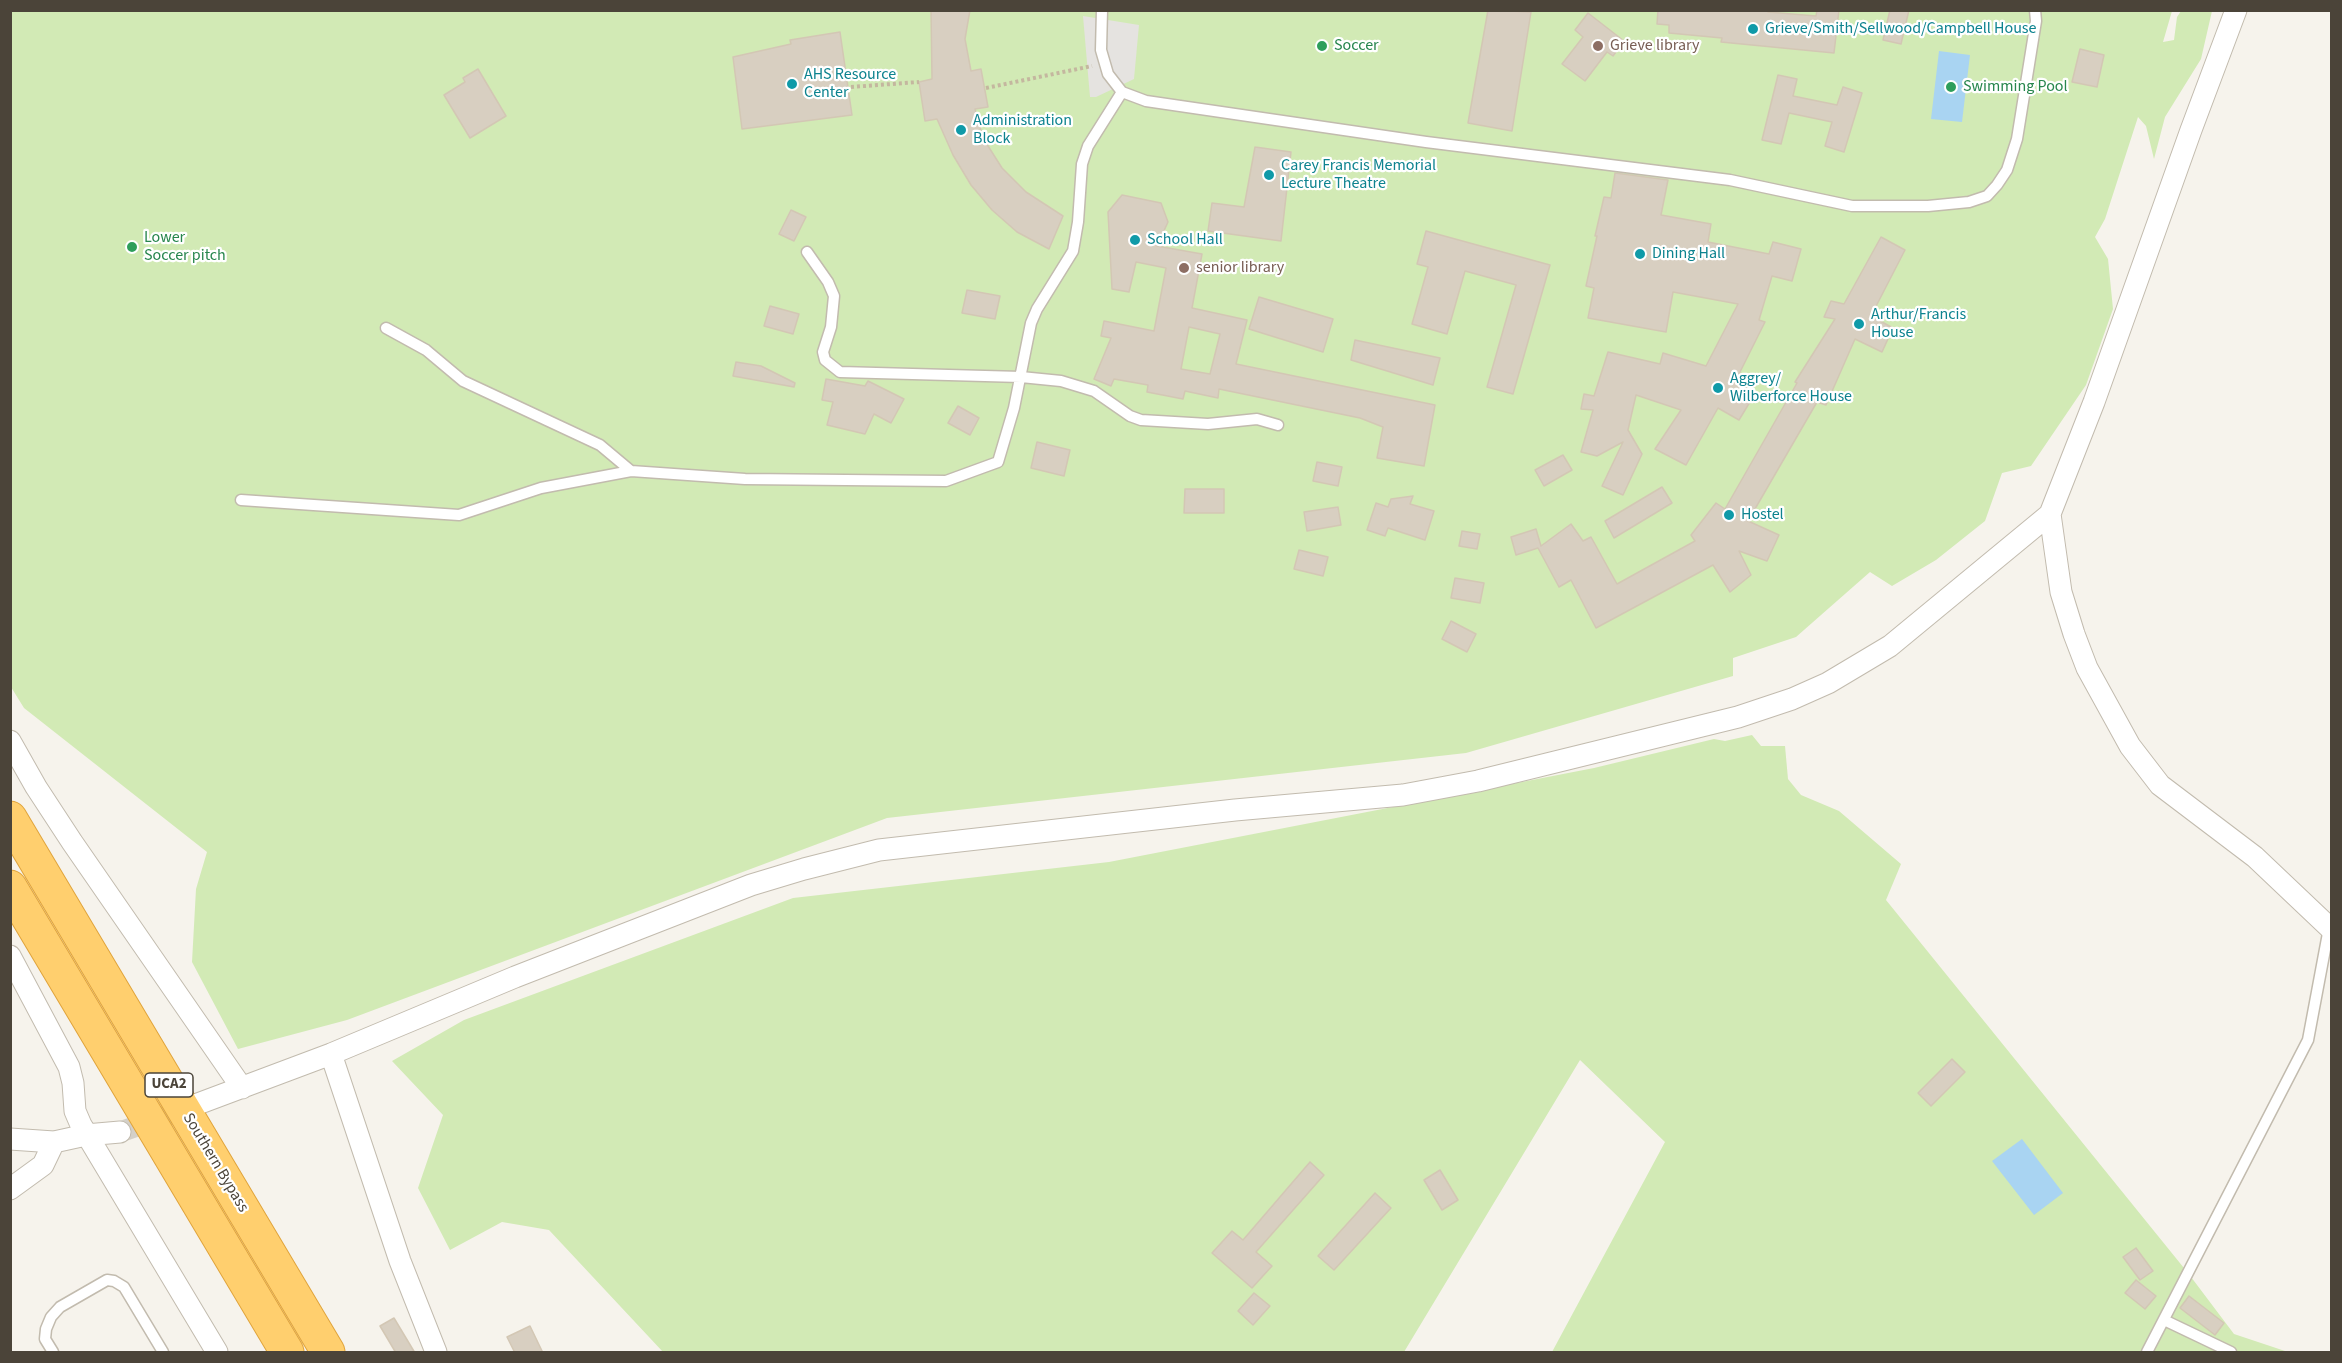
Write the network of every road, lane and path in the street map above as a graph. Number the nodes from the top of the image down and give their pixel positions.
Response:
1 (1102, 10) edge
2 (2036, 10) edge
3 (2236, 10) edge
4 (1105, 63) junction
5 (919, 82) dead end
6 (851, 87) dead end
7 (986, 88) dead end
8 (1122, 92) junction
9 (807, 252) dead end
10 (386, 328) dead end
11 (1021, 377) junction
12 (1278, 424) dead end
13 (631, 471) junction
14 (242, 500) dead end
15 (2050, 514) junction
16 (10, 741) edge
17 (10, 818) edge
18 (10, 887) edge
19 (2330, 929) edge
20 (10, 957) edge
21 (331, 1054) junction
22 (242, 1088) junction
23 (195, 1105) tunnel mouth
24 (120, 1132) tunnel mouth
25 (86, 1135) junction
26 (10, 1139) edge
27 (54, 1142) junction
28 (10, 1189) edge
29 (2164, 1320) junction
30 (53, 1353) edge
31 (163, 1353) edge
32 (218, 1353) edge
33 (286, 1353) edge
34 (328, 1353) edge
35 (436, 1353) edge
36 (2147, 1353) edge
37 (2231, 1353) edge

1 - 4 lane
2 - 8 lane
3 - 15 street
4 - 7 path
4 - 8 lane
5 - 6 path
8 - 11 lane
9 - 11 lane
10 - 13 lane
11 - 12 lane
11 - 13 lane
13 - 14 lane
15 - 19 street
15 - 21 street
16 - 22 street
17 - 34 highway, Southern Bypass / UCA2
18 - 33 highway, UCA2
19 - 29 lane
20 - 25 street
21 - 22 street
21 - 35 street
22 - 23 street
24 - 25 street
25 - 27 street
25 - 32 street
26 - 27 street
27 - 28 street
29 - 36 lane
29 - 37 lane
30 - 31 lane

